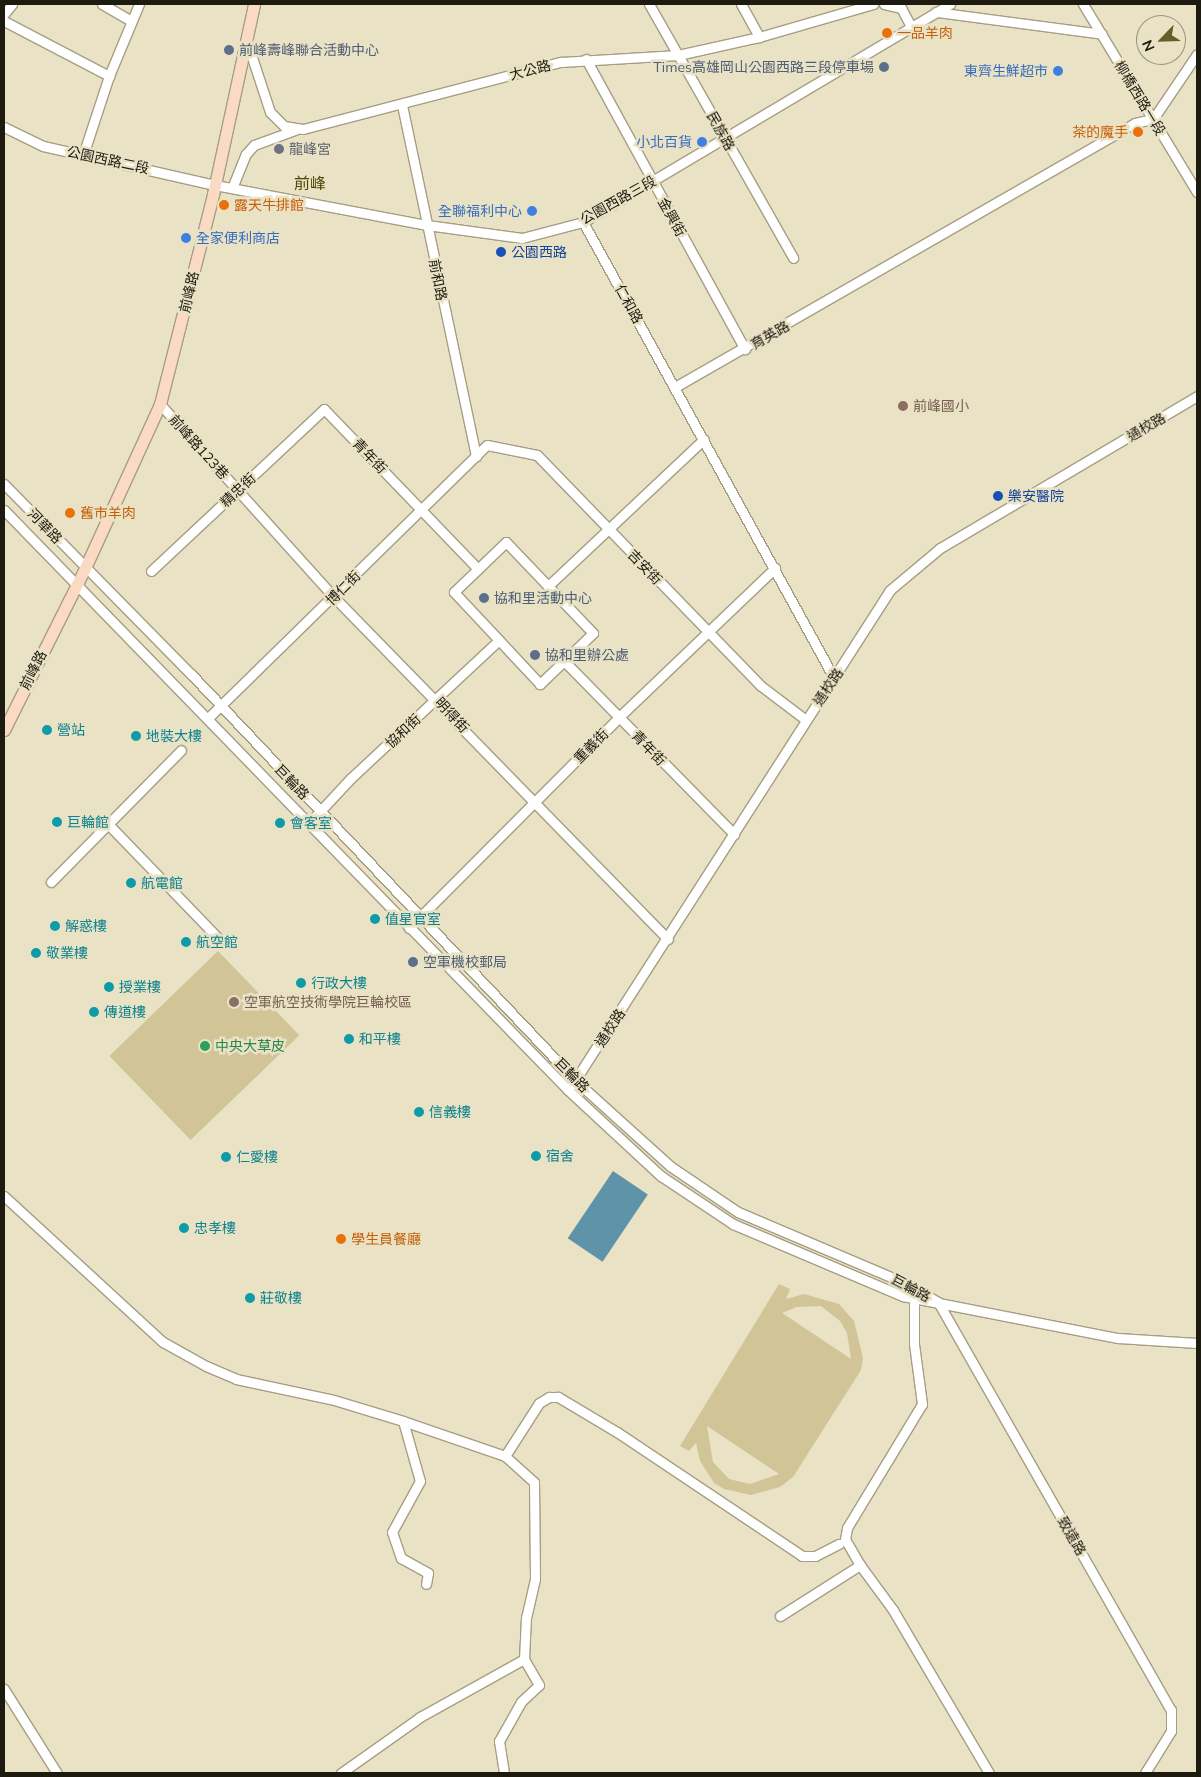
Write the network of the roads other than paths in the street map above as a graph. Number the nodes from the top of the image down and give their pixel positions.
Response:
1 (12, 4) edge
2 (102, 4) edge
3 (139, 4) edge
4 (254, 4) edge
5 (649, 4) edge
6 (741, 4) edge
7 (873, 4) edge
8 (884, 4) edge
9 (950, 4) edge
10 (1083, 4) edge
11 (901, 6) edge
12 (936, 12) junction
13 (4, 14) edge
14 (4, 21) edge
15 (132, 21) junction
16 (911, 27) junction
17 (1102, 34) junction
18 (759, 37) junction
19 (246, 39) junction
20 (1197, 54) edge
21 (678, 55) junction
22 (586, 59) junction
23 (109, 76) junction
24 (402, 105) junction
25 (1153, 119) junction
26 (4, 127) edge
27 (295, 130) junction
28 (725, 138) junction
29 (83, 155) junction
30 (652, 181) junction
31 (215, 184) junction
32 (232, 188) junction
33 (1197, 192) edge
34 (583, 222) junction
35 (427, 225) junction
36 (793, 258) dead end
37 (745, 349) junction
38 (675, 387) junction
39 (1197, 396) edge
40 (160, 404) junction
41 (324, 409) joint
42 (704, 439) junction
43 (476, 456) junction
44 (4, 484) edge
45 (238, 490) junction
46 (4, 510) edge
47 (420, 510) junction
48 (608, 529) junction
49 (85, 568) junction
50 (775, 568) junction
51 (478, 569) junction
52 (152, 571) dead end
53 (76, 584) junction
54 (548, 586) junction
55 (334, 597) junction
56 (708, 632) junction
57 (499, 640) junction
58 (564, 661) junction
59 (834, 678) junction
60 (437, 699) junction
61 (219, 707) junction
62 (619, 717) junction
63 (208, 718) junction
64 (806, 720) junction
65 (4, 730) edge
66 (181, 750) dead end
67 (535, 802) junction
68 (320, 811) junction
69 (308, 823) junction
70 (108, 824) junction
71 (734, 834) junction
72 (51, 882) dead end
73 (419, 916) junction
74 (409, 928) junction
75 (668, 939) junction
76 (220, 940) dead end
77 (576, 1080) junction
78 (568, 1090) junction
79 (4, 1196) edge
80 (914, 1288) junction
81 (915, 1298) junction
82 (938, 1302) junction
83 (1197, 1344) edge
84 (404, 1421) junction
85 (505, 1456) junction
86 (839, 1544) dead end
87 (860, 1565) junction
88 (426, 1584) dead end
89 (780, 1616) dead end
90 (524, 1659) junction
91 (4, 1689) edge
92 (57, 1773) edge
93 (341, 1773) edge
94 (504, 1773) edge
95 (990, 1773) edge
96 (1145, 1773) edge

1 - 13 street
2 - 15 street
3 - 15 street
4 - 19 main road, 前峰路
5 - 21 street, 民族路
6 - 18 street
7 - 18 street, 大公路
8 - 11 street
9 - 12 street, 公園西路三段
10 - 17 street, 柳橋西路一段
11 - 16 street
12 - 16 street, 公園西路三段
12 - 17 street
14 - 23 street
15 - 23 street
16 - 28 street, 公園西路三段
17 - 25 street, 柳橋西路一段
18 - 21 street, 大公路
19 - 27 street
19 - 31 main road, 前峰路
20 - 25 street
21 - 22 street, 大公路
21 - 28 street, 民族路
22 - 24 street, 大公路
22 - 30 street, 金興街
23 - 29 street
24 - 27 street, 大公路
24 - 35 street, 前和路
25 - 33 street, 柳橋西路一段
25 - 37 street, 育英路
26 - 29 street, 公園西路二段
27 - 32 street, 大公路
28 - 30 street, 公園西路三段
28 - 36 street, 民族路
29 - 31 street, 公園西路二段
30 - 34 street, 公園西路三段
30 - 37 street, 金興街
31 - 32 street, 公園西路三段
31 - 40 main road, 前峰路
32 - 35 street, 公園西路三段
34 - 35 street, 公園西路三段
34 - 38 street, 仁和路
35 - 43 street, 前和路
37 - 38 street, 育英路
38 - 42 street
39 - 59 street, 通校路
40 - 45 street, 前峰路123巷
40 - 49 main road, 前峰路
41 - 45 street, 精忠街
41 - 47 street, 青年街
42 - 48 street
42 - 50 street
43 - 47 street, 博仁街
43 - 48 street, 吉安街
44 - 49 street, 河華路
45 - 52 street, 精忠街
45 - 55 street, 明得街
46 - 53 street, 河華路
47 - 51 street, 青年街
47 - 55 street, 博仁街
48 - 54 street
48 - 56 street, 吉安街
49 - 53 main road, 前峰路
49 - 61 street, 巨輪路
50 - 56 street, 重義街
50 - 59 street
51 - 54 street
51 - 57 street
53 - 63 street, 巨輪路
53 - 65 main road, 前峰路
54 - 58 street
55 - 60 street, 明得街
55 - 61 street, 博仁街
56 - 62 street, 重義街
56 - 64 street, 吉安街
57 - 58 street
57 - 60 street, 協和街
58 - 62 street, 青年街
59 - 64 street, 通校路
60 - 67 street, 明得街
60 - 68 street, 協和街
61 - 63 street, 博仁街
61 - 68 street, 巨輪路
62 - 67 street, 重義街
62 - 71 street, 青年街
63 - 69 street, 巨輪路
64 - 71 street, 通校路
66 - 70 street
67 - 73 street, 重義街
67 - 75 street, 明得街
68 - 69 street, 協和街
68 - 73 street, 巨輪路
69 - 74 street, 巨輪路
70 - 72 street
70 - 76 street
71 - 75 street, 通校路
73 - 74 street, 重義街
73 - 77 street, 巨輪路
74 - 78 street, 巨輪路
75 - 77 street, 通校路
77 - 78 street, 通校路
77 - 80 street, 巨輪路
78 - 81 street, 巨輪路
79 - 84 street
80 - 81 street
80 - 82 street, 巨輪路
81 - 82 street, 巨輪路
81 - 87 street
82 - 83 street
82 - 96 street, 致遠路
84 - 85 street
84 - 88 street
85 - 86 street
85 - 90 street
87 - 89 street
87 - 95 street
90 - 93 street
90 - 94 street
91 - 92 street

